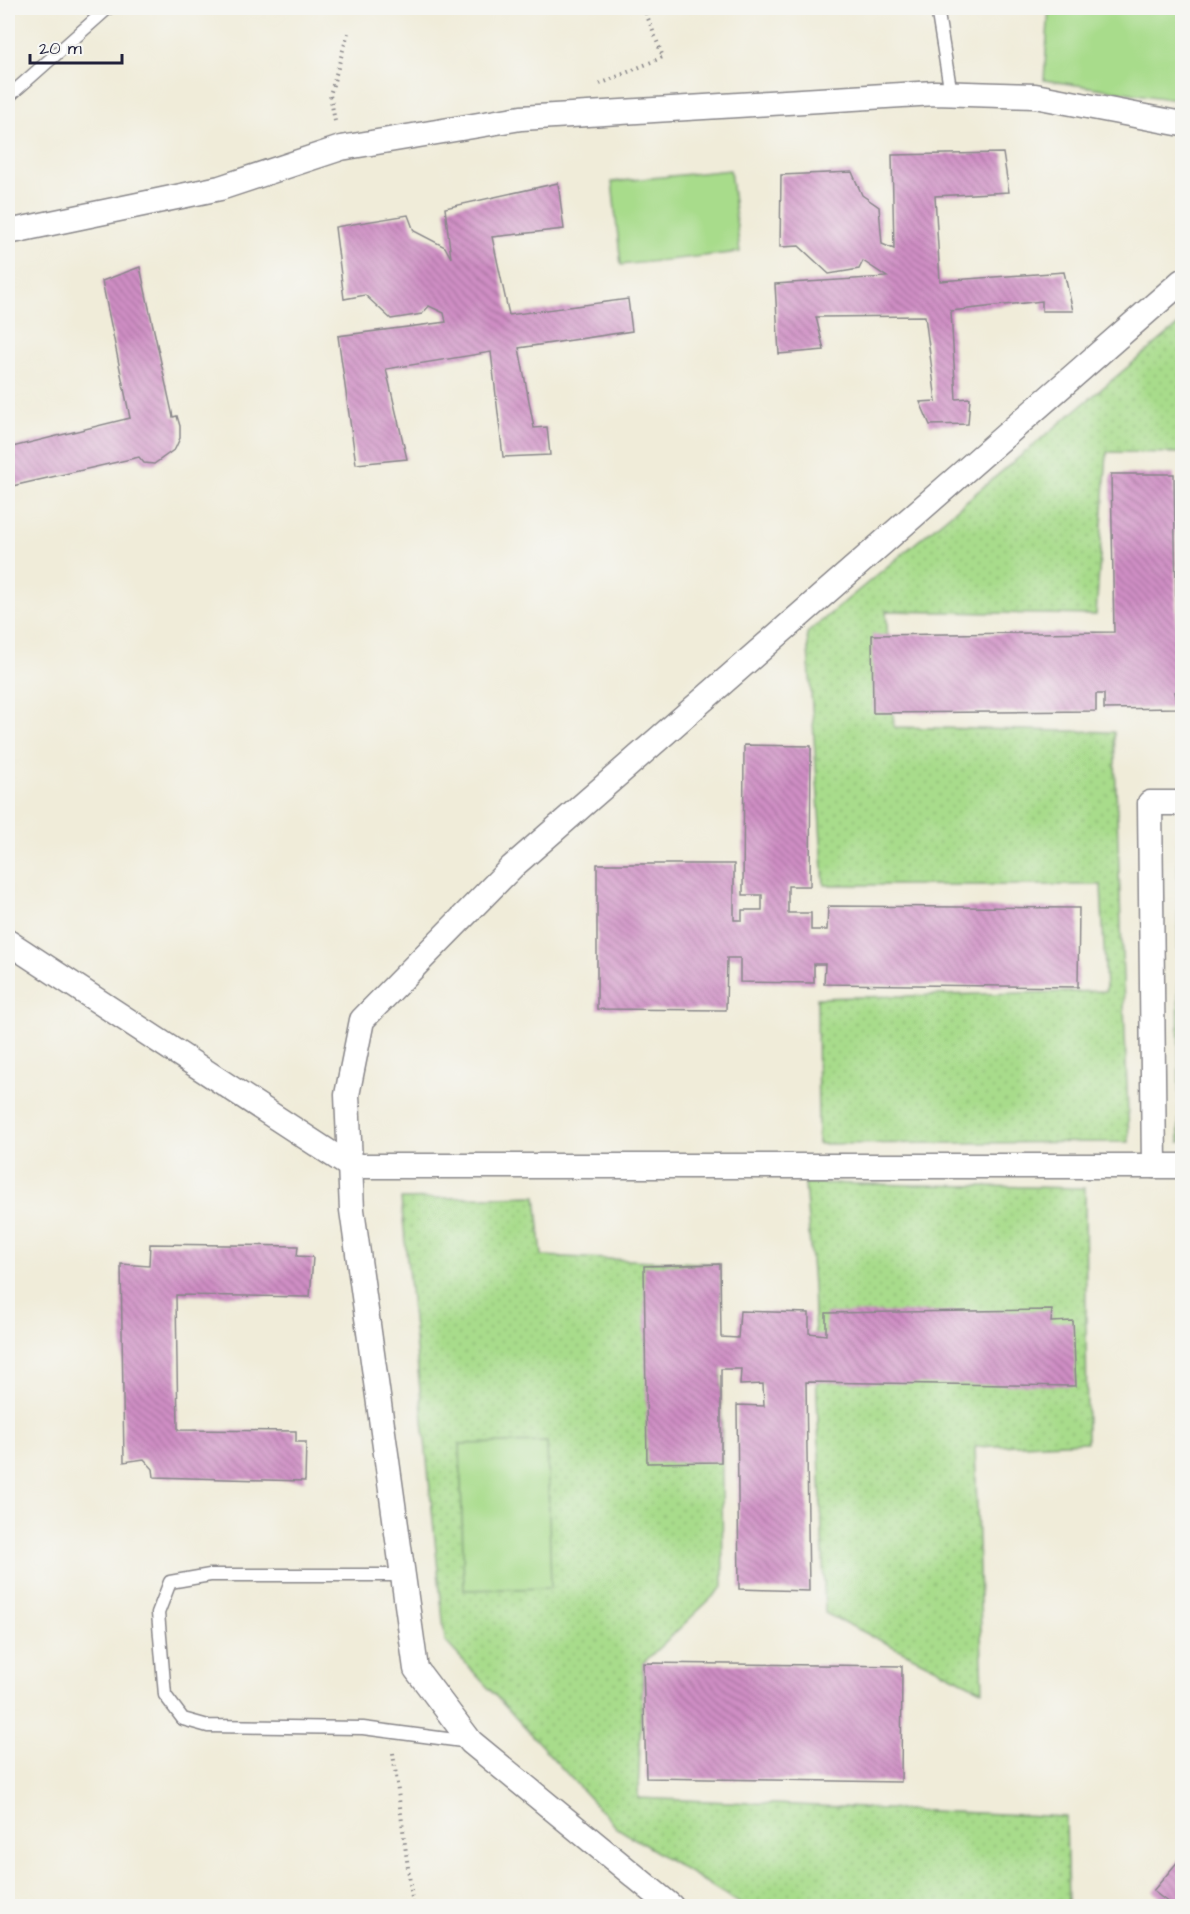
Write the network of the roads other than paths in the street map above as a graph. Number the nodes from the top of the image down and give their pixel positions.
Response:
1 (108, 8) edge
2 (937, 8) edge
3 (951, 94) junction
4 (8, 97) edge
5 (1182, 123) edge
6 (8, 232) edge
7 (1182, 281) edge
8 (1182, 803) edge
9 (8, 942) edge
10 (350, 1166) junction
11 (1154, 1166) junction
12 (1182, 1166) edge
13 (401, 1575) junction
14 (471, 1742) junction
15 (672, 1906) edge

1 - 4 lane
2 - 3 lane
3 - 5 street
3 - 6 street
7 - 10 street
8 - 11 street
9 - 10 street
10 - 11 street
10 - 13 street
11 - 12 street
13 - 14 street
13 - 14 lane
14 - 15 street

